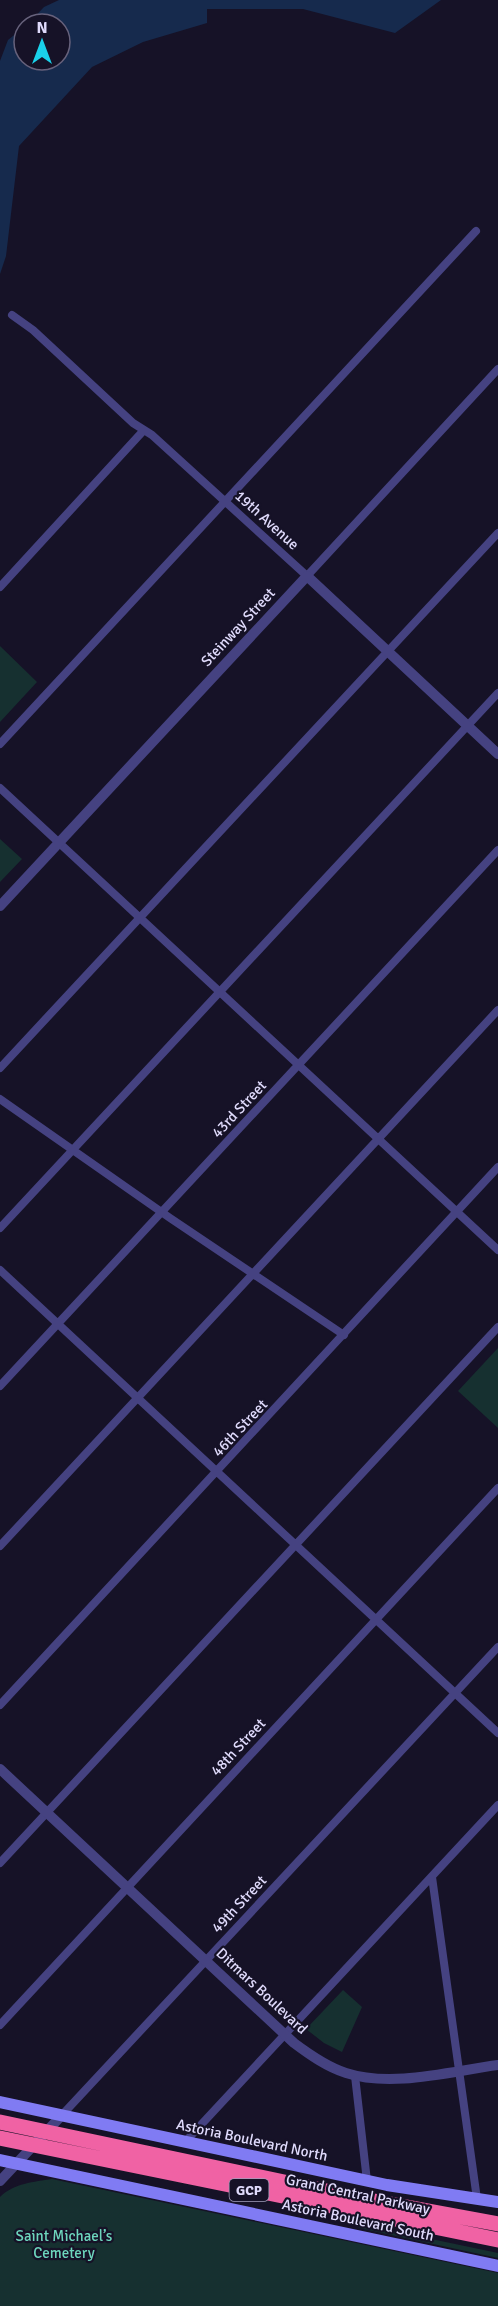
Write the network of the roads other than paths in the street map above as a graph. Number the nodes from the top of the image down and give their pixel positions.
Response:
1 (476, 231) dead end
2 (12, 315) dead end
3 (498, 369) edge
4 (144, 430) junction
5 (225, 502) junction
6 (498, 533) edge
7 (307, 576) junction
8 (0, 587) edge
9 (387, 652) junction
10 (498, 693) edge
11 (468, 726) junction
12 (0, 744) edge
13 (498, 754) edge
14 (0, 788) edge
15 (59, 842) junction
16 (498, 850) edge
17 (0, 906) edge
18 (140, 918) junction
19 (219, 991) junction
20 (498, 1010) edge
21 (298, 1065) junction
22 (0, 1068) edge
23 (0, 1100) edge
24 (378, 1139) junction
25 (72, 1150) junction
26 (498, 1167) edge
27 (457, 1212) junction
28 (162, 1213) junction
29 (0, 1227) edge
30 (498, 1250) edge
31 (0, 1270) edge
32 (253, 1274) junction
33 (58, 1324) junction
34 (498, 1327) edge
35 (344, 1335) junction
36 (0, 1386) edge
37 (137, 1398) junction
38 (217, 1472) junction
39 (498, 1488) edge
40 (296, 1545) junction
41 (0, 1546) edge
42 (376, 1619) junction
43 (498, 1647) edge
44 (455, 1693) junction
45 (0, 1705) edge
46 (498, 1733) edge
47 (0, 1768) edge
48 (498, 1806) edge
49 (47, 1812) junction
50 (0, 1863) edge
51 (432, 1877) junction
52 (127, 1886) junction
53 (207, 1960) junction
54 (0, 2025) edge
55 (286, 2034) junction
56 (498, 2065) edge
57 (459, 2070) junction
58 (355, 2076) junction
59 (0, 2102) edge
60 (59, 2119) junction
61 (0, 2122) edge
62 (0, 2138) edge
63 (185, 2142) junction
64 (0, 2160) edge
65 (21, 2160) junction
66 (1, 2178) edge
67 (367, 2181) junction
68 (477, 2199) junction
69 (498, 2202) edge
70 (498, 2224) edge
71 (498, 2240) edge
72 (498, 2266) edge

1 - 5 street
2 - 4 street, 19th Avenue
3 - 7 street, Steinway Street
4 - 5 street, 19th Avenue
4 - 8 street
5 - 7 street, 19th Avenue
5 - 12 street
6 - 9 street
7 - 9 street, 19th Avenue
7 - 15 street, Steinway Street
9 - 11 street, 19th Avenue
9 - 18 street
10 - 11 street
11 - 13 street, 19th Avenue
11 - 19 street
14 - 15 street
15 - 17 street, Steinway Street
15 - 18 street
16 - 21 street, 43rd Street
18 - 19 street
18 - 22 street
19 - 21 street
19 - 25 street
20 - 24 street
21 - 24 street
21 - 28 street, 43rd Street
23 - 25 street
24 - 27 street
24 - 32 street
25 - 28 street
25 - 29 street
26 - 27 street, 46th Street
27 - 30 street
27 - 35 street, 46th Street
28 - 32 street
28 - 33 street, 43rd Street
31 - 33 street
32 - 35 street
32 - 37 street
33 - 36 street, 43rd Street
33 - 37 street
34 - 40 street
35 - 38 street, 46th Street
37 - 38 street
37 - 41 street
38 - 40 street
38 - 45 street, 46th Street
39 - 42 street, 48th Street
40 - 42 street
40 - 49 street
42 - 44 street
42 - 52 street, 48th Street
43 - 44 street, 49th Street
44 - 46 street
44 - 53 street, 49th Street
47 - 49 street, Ditmars Boulevard
48 - 51 street
49 - 50 street
49 - 52 street, Ditmars Boulevard
51 - 55 street
51 - 57 street
52 - 53 street, Ditmars Boulevard
52 - 54 street, 48th Street
53 - 55 street, Ditmars Boulevard
53 - 60 street, 49th Street
55 - 58 street, Ditmars Boulevard
55 - 63 street
56 - 57 street, Ditmars Boulevard
57 - 58 street, Ditmars Boulevard
57 - 68 street
58 - 67 street
59 - 60 main road, Astoria Boulevard North
60 - 63 main road, Astoria Boulevard North
60 - 65 street, 49th Street
61 - 70 highway, Grand Central Parkway / GCP
62 - 71 highway, Grand Central Parkway / GCP
63 - 67 main road, Astoria Boulevard North
64 - 65 main road, Astoria Boulevard South
65 - 66 street, 49th Street
65 - 72 main road, Astoria Boulevard South
67 - 68 main road, Astoria Boulevard North
68 - 69 main road, Astoria Boulevard North

